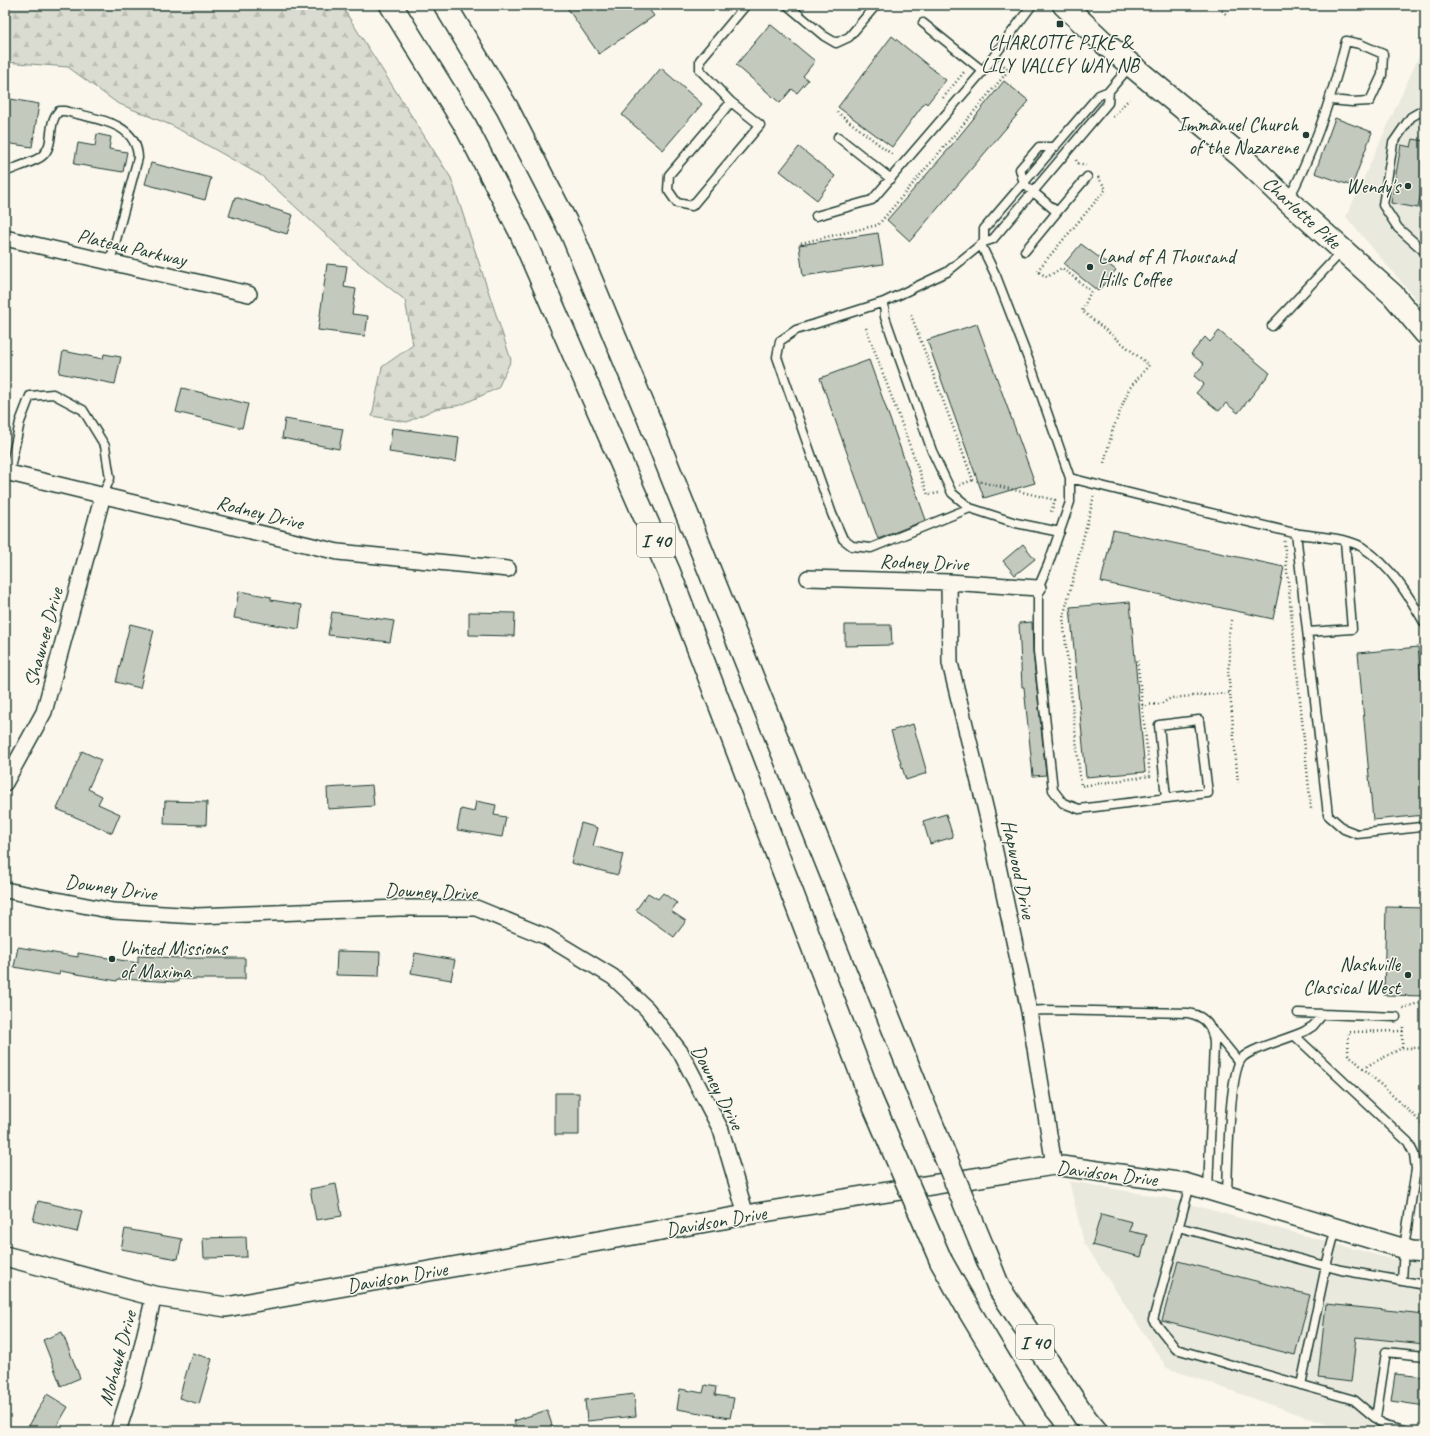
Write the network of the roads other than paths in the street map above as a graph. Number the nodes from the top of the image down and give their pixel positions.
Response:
1 (391, 5) edge
2 (445, 5) edge
3 (746, 5) edge
4 (787, 5) edge
5 (876, 5) edge
6 (1032, 5) edge
7 (1064, 5) edge
8 (923, 23) dead end
9 (1131, 65) junction
10 (983, 71) junction
11 (1109, 91) junction
12 (1330, 100) junction
13 (731, 102) junction
14 (1425, 109) edge
15 (838, 137) dead end
16 (1055, 147) junction
17 (5, 172) edge
18 (1089, 174) road end
19 (891, 179) junction
20 (1024, 184) junction
21 (1034, 192) junction
22 (1288, 201) junction
23 (1056, 212) junction
24 (816, 216) dead end
25 (5, 238) edge
26 (982, 243) junction
27 (1344, 250) junction
28 (1025, 251) dead end
29 (1425, 252) edge
30 (110, 262) junction
31 (249, 294) dead end
32 (884, 302) junction
33 (1272, 326) dead end
34 (1423, 326) edge
35 (7, 473) edge
36 (1070, 478) junction
37 (103, 495) junction
38 (970, 508) junction
39 (1060, 532) junction
40 (1296, 533) junction
41 (1344, 541) junction
42 (508, 569) dead end
43 (808, 578) dead end
44 (949, 582) junction
45 (1038, 588) junction
46 (1425, 624) edge
47 (1308, 632) junction
48 (5, 783) edge
49 (1166, 798) junction
50 (1425, 824) edge
51 (5, 890) edge
52 (1029, 1012) junction
53 (1298, 1013) dead end
54 (1323, 1014) junction
55 (1396, 1017) dead end
56 (1212, 1028) junction
57 (1295, 1036) junction
58 (1239, 1062) junction
59 (1054, 1165) junction
60 (1190, 1185) junction
61 (1208, 1190) junction
62 (1227, 1196) junction
63 (746, 1215) junction
64 (1178, 1228) junction
65 (1336, 1228) junction
66 (1404, 1248) junction
67 (1425, 1252) edge
68 (5, 1256) edge
69 (1326, 1266) junction
70 (1402, 1280) junction
71 (1425, 1285) edge
72 (154, 1296) junction
73 (1425, 1356) edge
74 (1302, 1385) junction
75 (1376, 1418) junction
76 (118, 1431) edge
77 (1044, 1431) edge
78 (1096, 1431) edge
79 (1404, 1431) edge

1 - 77 main road, I 40, bridge
2 - 78 main road, I 40, bridge
3 - 13 lane
4 - 5 lane
6 - 10 lane
7 - 9 main road, Charlotte Pike
8 - 10 lane
9 - 11 lane
9 - 22 main road, Charlotte Pike
10 - 19 lane
11 - 16 lane
11 - 21 lane
12 - 12 lane
12 - 22 lane
13 - 13 lane
14 - 29 lane
15 - 19 lane
16 - 20 lane
16 - 20 lane
17 - 30 lane
18 - 23 lane
19 - 24 lane
20 - 21 lane
20 - 26 lane
21 - 23 lane
21 - 26 lane
22 - 27 main road, Charlotte Pike
23 - 28 lane
25 - 30 street, Plateau Parkway
26 - 32 lane
26 - 36 lane
27 - 33 lane
27 - 34 main road, Charlotte Pike
30 - 31 street, Plateau Parkway
32 - 38 lane
32 - 38 lane
35 - 37 street, Rodney Drive
35 - 37 lane
36 - 39 lane
36 - 40 lane
37 - 42 street, Rodney Drive
37 - 48 street, Shawnee Drive
38 - 39 lane
39 - 45 lane
40 - 41 lane
40 - 47 lane
41 - 46 lane
41 - 47 lane
43 - 44 street, Rodney Drive
44 - 45 street, Rodney Drive
44 - 52 street, Hapwood Drive
45 - 49 lane
47 - 50 lane
49 - 49 lane
51 - 63 street, Downey Drive
52 - 56 lane
52 - 59 street, Hapwood Drive
53 - 54 lane
54 - 55 lane
54 - 57 lane
56 - 58 lane
56 - 61 lane
57 - 58 lane
57 - 66 lane
58 - 62 lane
59 - 60 street, Davidson Drive
59 - 63 street, Davidson Drive
60 - 61 street, Davidson Drive
60 - 64 lane
61 - 62 street, Davidson Drive
62 - 65 street, Davidson Drive
63 - 72 street, Davidson Drive
64 - 69 lane
64 - 74 lane
65 - 66 street, Davidson Drive
65 - 69 lane
66 - 67 street, Davidson Drive
66 - 70 lane
68 - 72 street, Davidson Drive
69 - 70 lane
69 - 74 lane
70 - 71 lane
72 - 76 street, Mohawk Drive
73 - 75 lane
74 - 75 lane
75 - 79 lane

